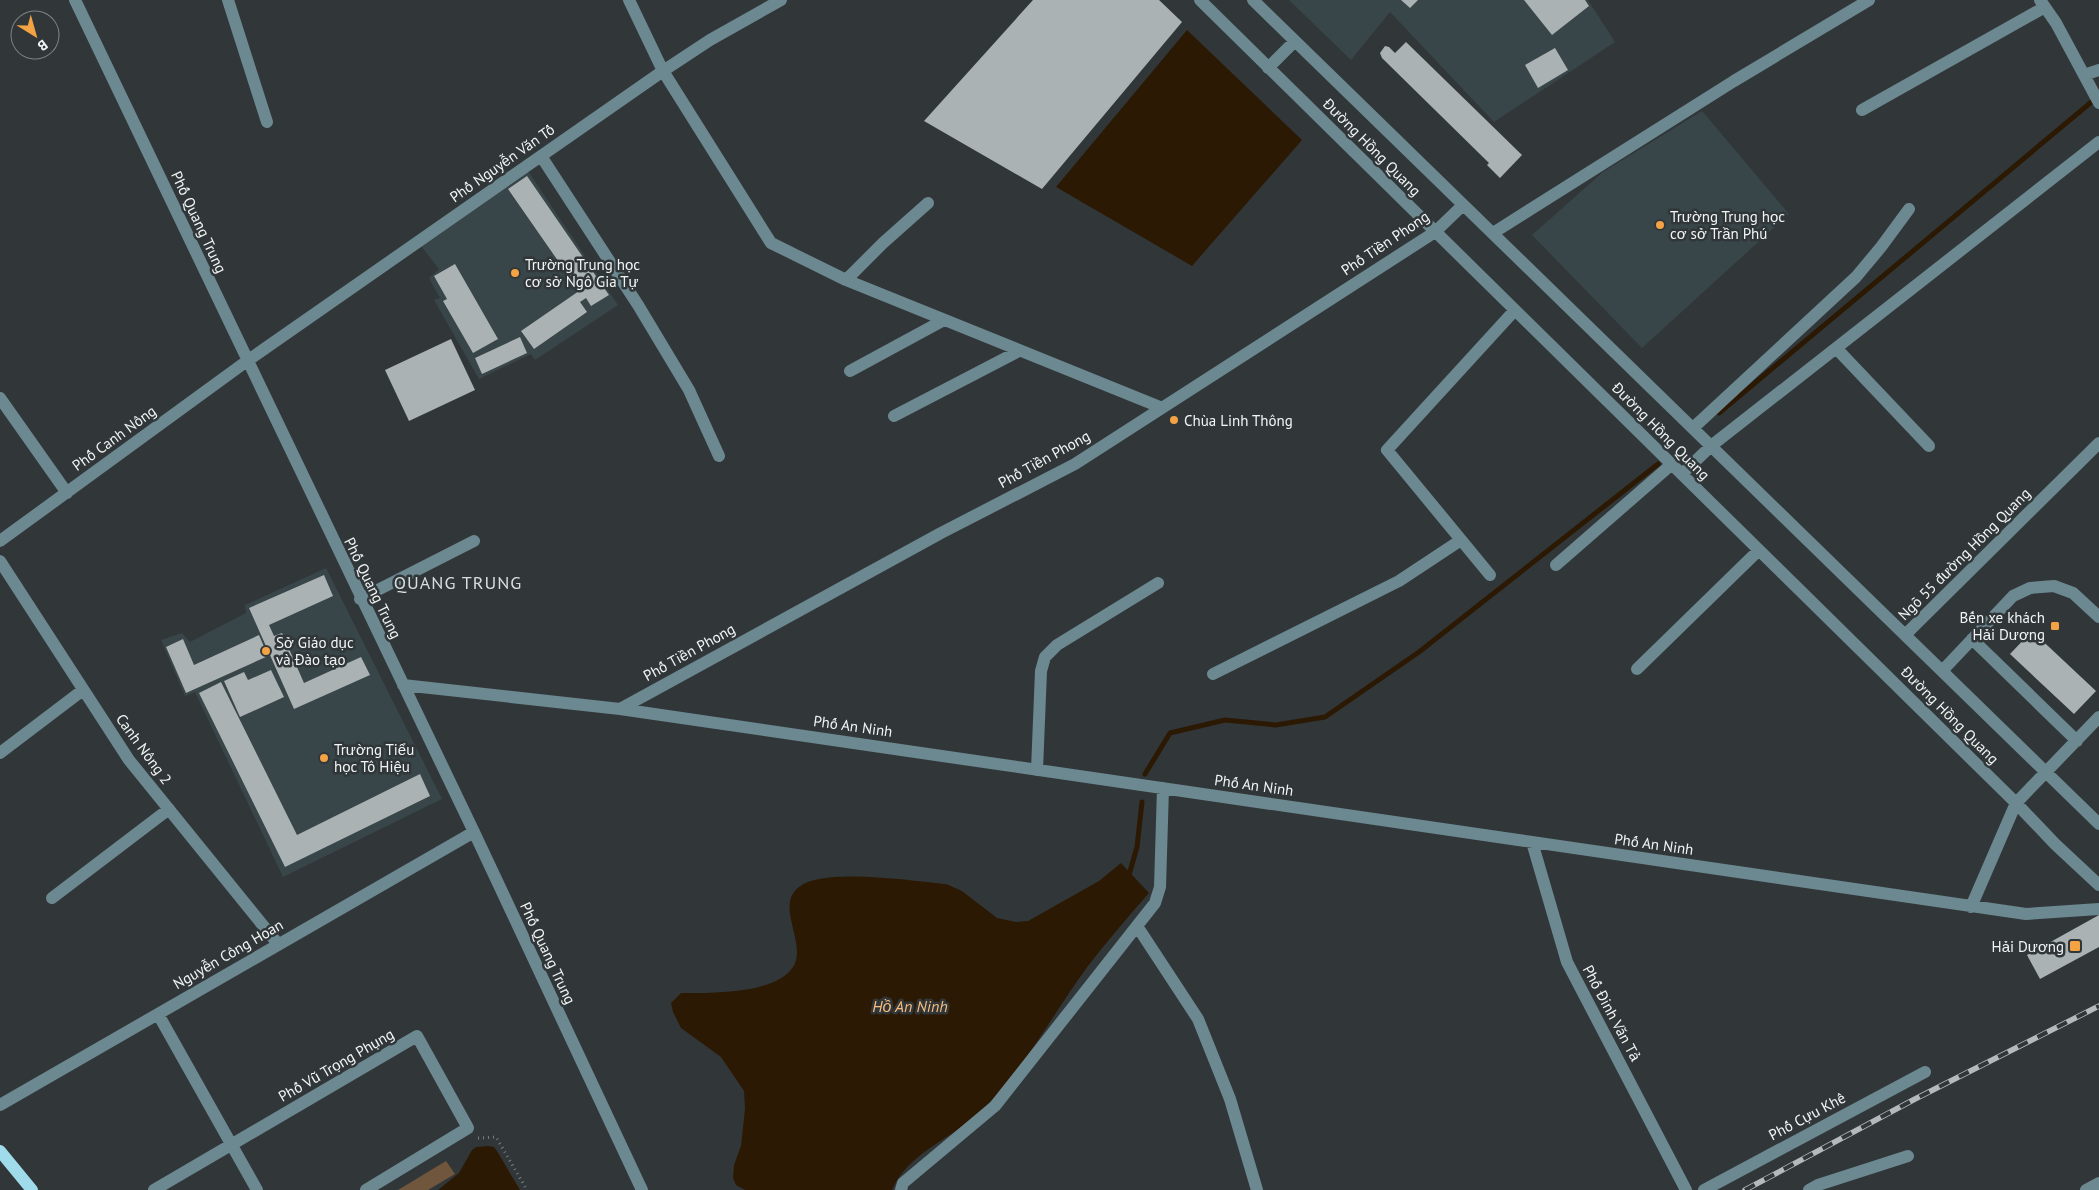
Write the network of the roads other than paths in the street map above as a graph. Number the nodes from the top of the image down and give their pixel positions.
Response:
1 (228, 0) edge
2 (629, 0) edge
3 (781, 0) edge
4 (1200, 0) edge
5 (1253, 0) edge
6 (1869, 0) edge
7 (80, 2) edge
8 (2042, 3) edge
9 (1295, 41) junction
10 (1268, 68) junction
11 (2099, 70) edge
12 (663, 71) junction
13 (2084, 75) junction
14 (2099, 103) edge
15 (1862, 110) dead end
16 (267, 122) dead end
17 (2099, 142) edge
18 (541, 156) junction
19 (928, 203) dead end
20 (1463, 205) junction
21 (1909, 209) dead end
22 (1435, 232) junction
23 (1493, 234) junction
24 (846, 280) junction
25 (1515, 310) junction
26 (944, 320) junction
27 (1836, 348) junction
28 (1020, 351) junction
29 (247, 361) junction
30 (850, 371) dead end
31 (2, 406) edge
32 (1160, 407) junction
33 (894, 416) dead end
34 (1693, 428) junction
35 (2099, 443) edge
36 (1711, 446) junction
37 (1929, 446) dead end
38 (719, 456) dead end
39 (1672, 464) junction
40 (1682, 474) junction
41 (67, 493) junction
42 (1461, 540) junction
43 (0, 541) edge
44 (474, 541) dead end
45 (1759, 550) junction
46 (0, 562) edge
47 (1556, 565) dead end
48 (1490, 575) dead end
49 (1158, 583) dead end
50 (360, 599) junction
51 (2099, 618) edge
52 (1905, 635) junction
53 (1972, 639) junction
54 (1637, 669) dead end
55 (1942, 671) junction
56 (1213, 674) dead end
57 (403, 685) junction
58 (83, 690) junction
59 (620, 709) junction
60 (2099, 717) edge
61 (2076, 741) junction
62 (0, 753) edge
63 (1037, 770) junction
64 (2047, 773) junction
65 (1164, 788) junction
66 (2016, 803) junction
67 (169, 809) junction
68 (2099, 824) edge
69 (474, 832) junction
70 (1532, 842) junction
71 (2099, 885) edge
72 (52, 898) dead end
73 (1971, 907) junction
74 (2099, 909) edge
75 (1137, 926) junction
76 (278, 944) junction
77 (158, 1014) junction
78 (1925, 1072) dead end
79 (0, 1105) edge
80 (232, 1145) junction
81 (0, 1151) edge
82 (1908, 1156) dead end
83 (2099, 1183) edge
84 (32, 1190) edge
85 (154, 1190) edge
86 (257, 1190) edge
87 (366, 1190) edge
88 (642, 1190) edge
89 (901, 1190) edge
90 (1256, 1190) edge
91 (1686, 1190) edge
92 (1704, 1190) edge
93 (1808, 1190) edge
94 (2086, 1190) edge

1 - 16 street
2 - 12 street
3 - 12 street, Phố Nguyễn Văn Tố
4 - 10 street, Đường Hồng Quang
5 - 9 street, Đường Hồng Quang
6 - 23 street
7 - 29 street, Phố Quang Trung
8 - 13 street
8 - 15 street
9 - 10 street
9 - 20 street, Đường Hồng Quang
10 - 22 street, Đường Hồng Quang
11 - 13 street
12 - 18 street, Phố Nguyễn Văn Tố
12 - 24 street
13 - 14 street
17 - 27 street
18 - 29 street, Phố Nguyễn Văn Tố
18 - 38 street
19 - 24 street
20 - 22 street, Phố Tiền Phong
20 - 23 street, Đường Hồng Quang
21 - 34 street
22 - 25 street, Đường Hồng Quang
22 - 32 street, Phố Tiền Phong
23 - 34 street, Đường Hồng Quang
24 - 26 street
25 - 39 street, Đường Hồng Quang
25 - 42 street
26 - 28 street
26 - 30 street
27 - 36 street
27 - 37 street
28 - 32 street
28 - 33 street
29 - 41 street, Phố Canh Nông
29 - 50 street, Phố Quang Trung
31 - 41 street
32 - 59 street, Phố Tiền Phong
34 - 36 street, Đường Hồng Quang
35 - 52 street, Ngõ 55 đường Hồng Quang
36 - 40 street
36 - 52 street, Đường Hồng Quang
39 - 40 street, Đường Hồng Quang
39 - 47 street
40 - 45 street, Đường Hồng Quang
41 - 43 street, Phố Canh Nông
42 - 48 street
42 - 56 street
44 - 50 street
45 - 54 street
45 - 66 street, Đường Hồng Quang
46 - 58 street, Canh Nông 2
49 - 63 street
50 - 57 street, Phố Quang Trung
51 - 53 street
52 - 55 street, Đường Hồng Quang
53 - 55 street
53 - 61 street
55 - 64 street, Đường Hồng Quang
57 - 59 street, Phố An Ninh
57 - 69 street, Phố Quang Trung
58 - 62 street
58 - 67 street, Canh Nông 2
59 - 63 street, Phố An Ninh
60 - 61 street
61 - 64 street
63 - 65 street, Phố An Ninh
64 - 66 street
64 - 68 street, Đường Hồng Quang
65 - 70 street, Phố An Ninh
65 - 75 street
66 - 71 street, Đường Hồng Quang
66 - 73 street
67 - 72 street
67 - 76 street, Canh Nông 2
69 - 76 street, Nguyễn Công Hoan
69 - 88 street, Phố Quang Trung
70 - 73 street, Phố An Ninh
70 - 91 street, Phố Đinh Văn Tả
73 - 74 street, Phố An Ninh
75 - 89 street
75 - 90 street
76 - 77 street, Nguyễn Công Hoan
77 - 79 street, Nguyễn Công Hoan
77 - 80 street
78 - 92 street, Phố Cựu Khê
80 - 85 street, Phố Vũ Trọng Phụng
80 - 86 street
80 - 87 street, Phố Vũ Trọng Phụng
81 - 84 main road
82 - 93 street
83 - 94 street

